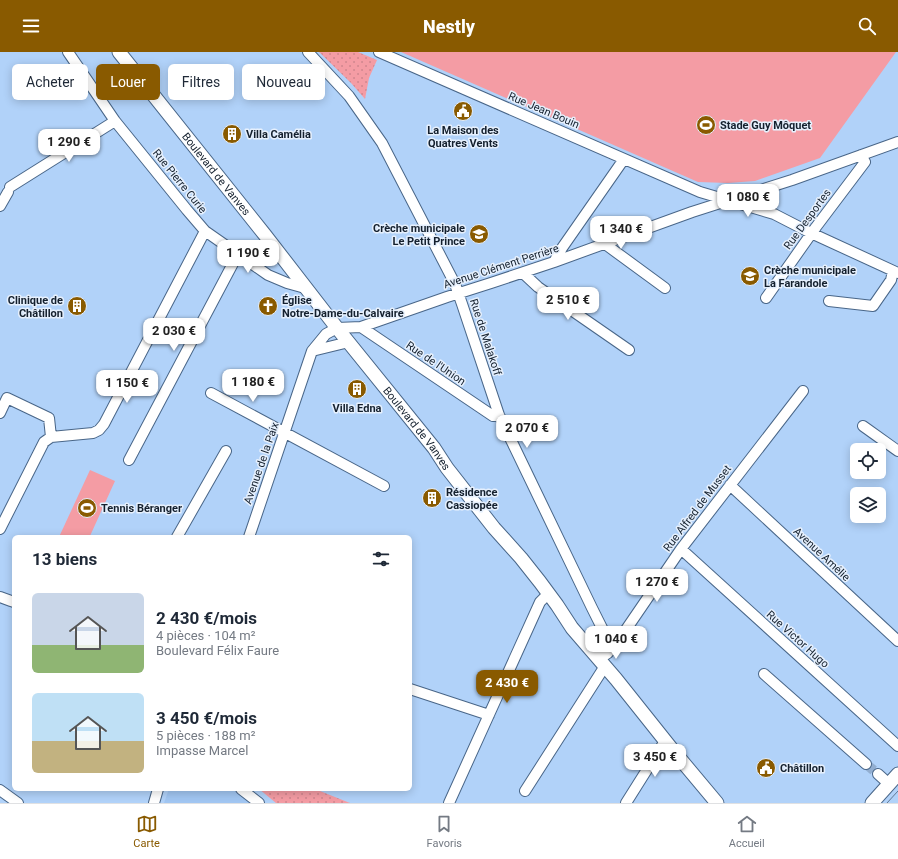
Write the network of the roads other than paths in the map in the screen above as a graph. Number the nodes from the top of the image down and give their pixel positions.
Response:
1 (68, 52) edge
2 (119, 52) edge
3 (308, 52) edge
4 (379, 52) edge
5 (115, 121) junction
6 (898, 142) edge
7 (861, 155) junction
8 (624, 159) junction
9 (729, 200) junction
10 (0, 206) edge
11 (205, 231) junction
12 (811, 233) junction
13 (605, 244) junction
14 (238, 254) junction
15 (554, 262) junction
16 (522, 272) junction
17 (895, 272) edge
18 (305, 288) junction
19 (665, 288) dead end
20 (458, 293) junction
21 (766, 298) dead end
22 (829, 301) dead end
23 (361, 327) junction
24 (337, 328) junction
25 (349, 342) junction
26 (629, 350) dead end
27 (312, 351) junction
28 (803, 391) dead end
29 (211, 393) dead end
30 (0, 413) edge
31 (499, 415) junction
32 (862, 426) dead end
33 (285, 432) junction
34 (52, 437) junction
35 (226, 451) dead end
36 (898, 451) edge
37 (129, 460) dead end
38 (730, 485) junction
39 (384, 486) dead end
40 (0, 529) edge
41 (178, 535) edge
42 (250, 535) edge
43 (681, 549) junction
44 (548, 594) junction
45 (0, 597) edge
46 (12, 601) edge
47 (898, 641) edge
48 (614, 646) junction
49 (602, 663) junction
50 (764, 674) dead end
51 (412, 690) edge
52 (489, 715) junction
53 (665, 741) junction
54 (898, 746) edge
55 (866, 764) tunnel mouth
56 (878, 774) tunnel mouth
57 (894, 779) edge
58 (0, 790) edge
59 (157, 791) edge
60 (244, 791) edge
61 (526, 791) dead end
62 (18, 803) edge
63 (154, 803) edge
64 (260, 803) edge
65 (449, 803) edge
66 (626, 803) edge
67 (717, 803) edge
68 (872, 803) edge

1 - 5 street, Rue Pierre Curie
2 - 18 main road, Boulevard de Vanves
3 - 20 street, Rue de Malakoff
4 - 8 street, Rue Jean Bouin
5 - 10 street
5 - 11 street, Rue Pierre Curie
6 - 7 street, Avenue Clément Perrière
7 - 9 street, Avenue Clément Perrière
7 - 12 street, Rue Desportes
8 - 9 street, Rue Jean Bouin
8 - 15 street
9 - 12 street, Rue Jean Bouin
9 - 13 street, Avenue Clément Perrière
11 - 14 street, Rue Pierre Curie
11 - 34 street
12 - 17 street, Rue Jean Bouin
12 - 21 street, Rue Desportes
13 - 15 street, Avenue Clément Perrière
13 - 19 street
14 - 18 street, Rue Pierre Curie
14 - 37 street
15 - 16 street, Avenue Clément Perrière
16 - 20 street, Avenue Clément Perrière
16 - 26 street
17 - 22 street
18 - 24 main road, Boulevard de Vanves
20 - 23 street, Avenue Clément Perrière
20 - 31 street, Rue de Malakoff
23 - 24 street, Avenue Clément Perrière
23 - 31 street, Rue de l'Union
24 - 25 main road, Boulevard de Vanves
24 - 27 street, Avenue de la Paix
25 - 27 street
25 - 44 main road, Boulevard de Vanves
27 - 33 street, Avenue de la Paix
28 - 38 street, Rue Alfred de Musset
29 - 33 street
30 - 34 street
31 - 48 street, Rue de Malakoff
32 - 36 street
33 - 39 street
33 - 42 street, Avenue de la Paix
34 - 40 street
35 - 41 street
38 - 43 street, Rue Alfred de Musset
38 - 47 street, Avenue Amélie
43 - 48 street, Rue Alfred de Musset
43 - 54 street, Rue Victor Hugo
44 - 49 main road, Boulevard de Vanves
44 - 52 street
45 - 46 street
48 - 49 street
49 - 53 main road, Boulevard de Vanves
49 - 61 street
50 - 55 street
51 - 52 street
52 - 65 street
53 - 66 street
53 - 67 main road, Boulevard de Vanves
56 - 57 street
57 - 68 main road
58 - 62 street
59 - 63 street
60 - 64 street

